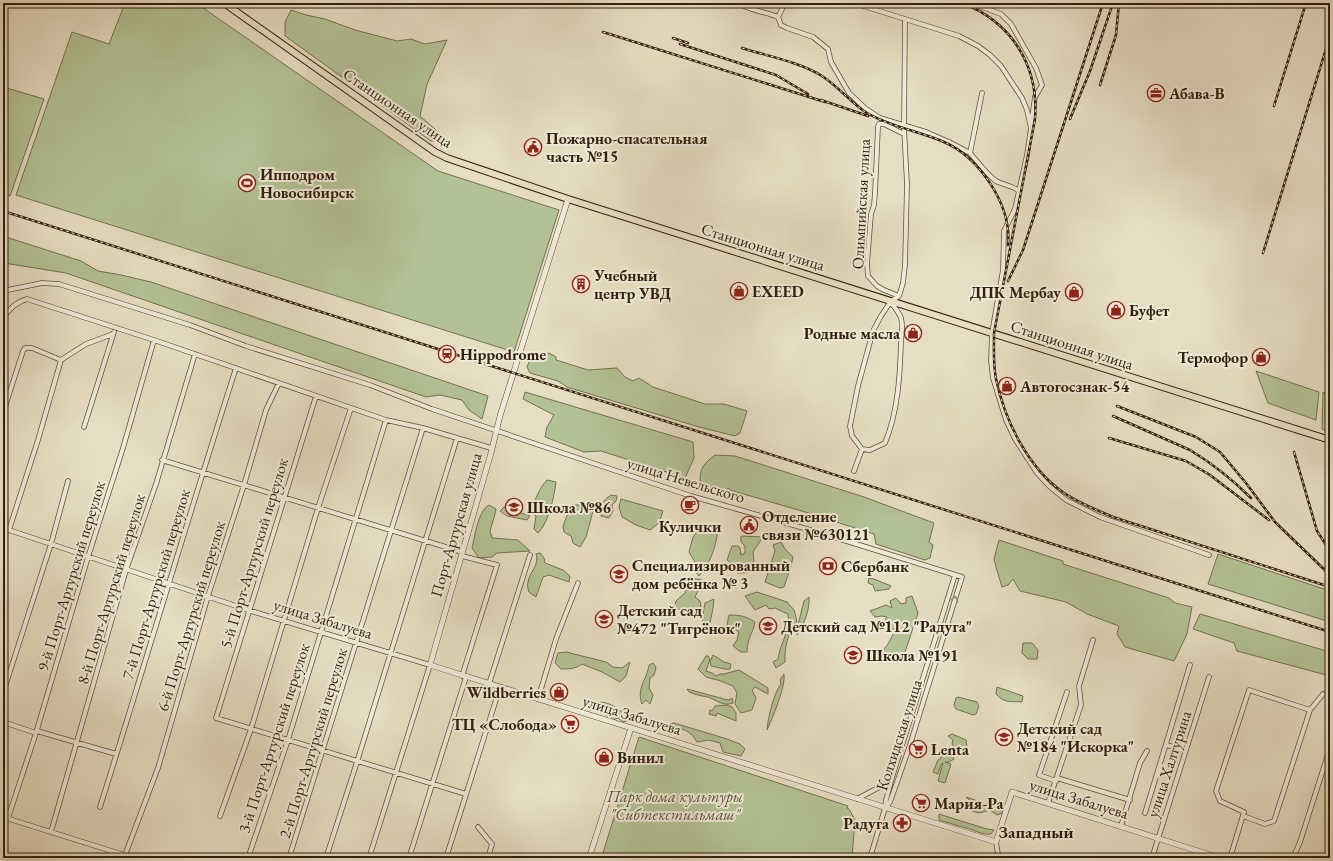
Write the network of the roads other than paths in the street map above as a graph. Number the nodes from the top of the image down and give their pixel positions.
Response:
1 (224, 3) edge
2 (742, 3) edge
3 (785, 3) edge
4 (854, 3) edge
5 (971, 3) edge
6 (778, 18) junction
7 (905, 20) junction
8 (982, 93) dead end
9 (904, 126) junction
10 (1031, 128) junction
11 (904, 134) junction
12 (970, 153) junction
13 (1019, 191) junction
14 (568, 199) junction
15 (3, 291) edge
16 (899, 296) junction
17 (891, 301) junction
18 (3, 318) edge
19 (115, 328) junction
20 (992, 332) junction
21 (113, 334) junction
22 (154, 340) junction
23 (195, 354) junction
24 (61, 360) junction
25 (236, 368) junction
26 (279, 383) junction
27 (316, 396) junction
28 (351, 408) junction
29 (3, 414) edge
30 (386, 420) junction
31 (84, 426) dead end
32 (423, 428) junction
33 (496, 431) junction
34 (457, 438) junction
35 (1330, 440) edge
36 (491, 448) junction
37 (862, 449) junction
38 (162, 460) junction
39 (854, 471) dead end
40 (202, 473) junction
41 (68, 481) dead end
42 (244, 486) junction
43 (284, 498) junction
44 (318, 508) junction
45 (355, 520) junction
46 (3, 528) edge
47 (10, 530) junction
48 (390, 530) junction
49 (426, 541) junction
50 (51, 544) junction
51 (462, 554) junction
52 (530, 554) dead end
53 (1209, 555) dead end
54 (88, 557) junction
55 (126, 570) junction
56 (955, 574) junction
57 (962, 577) joint
58 (578, 583) dead end
59 (168, 584) junction
60 (208, 596) junction
61 (248, 610) junction
62 (284, 621) junction
63 (320, 632) junction
64 (1093, 640) dead end
65 (356, 643) junction
66 (391, 654) junction
67 (1190, 665) dead end
68 (430, 666) junction
69 (464, 676) junction
70 (1209, 677) dead end
71 (490, 684) junction
72 (500, 687) junction
73 (1067, 692) dead end
74 (3, 693) edge
75 (1324, 694) dead end
76 (538, 699) junction
77 (1310, 710) junction
78 (3, 722) edge
79 (631, 728) junction
80 (251, 729) junction
81 (36, 732) junction
82 (288, 740) junction
83 (77, 743) junction
84 (1166, 745) junction
85 (1330, 748) edge
86 (1185, 750) junction
87 (323, 751) junction
88 (1147, 751) dead end
89 (116, 754) junction
90 (358, 762) junction
91 (396, 774) junction
92 (1056, 779) junction
93 (891, 781) junction
94 (432, 784) junction
95 (466, 794) junction
96 (857, 799) junction
97 (1130, 800) junction
98 (1048, 803) junction
99 (100, 807) dead end
100 (885, 808) junction
101 (1145, 813) dead end
102 (220, 816) dead end
103 (1242, 816) junction
104 (5, 818) edge
105 (1121, 826) junction
106 (478, 827) dead end
107 (51, 832) junction
108 (1158, 838) junction
109 (996, 842) junction
110 (125, 855) junction
111 (134, 858) edge
112 (248, 858) edge
113 (289, 858) edge
114 (326, 858) edge
115 (369, 858) edge
116 (409, 858) edge
117 (446, 858) edge
118 (488, 858) edge
119 (589, 858) edge
120 (870, 858) edge
121 (996, 858) edge
122 (1152, 858) edge
123 (1220, 858) edge
124 (1230, 858) edge
125 (1293, 858) edge

1 - 14 main road, Станционная улица
2 - 6 street
3 - 6 street
4 - 7 street
5 - 10 street
6 - 9 street
7 - 9 street
7 - 10 street
8 - 12 street
9 - 11 street
9 - 12 street
10 - 13 street
11 - 16 street
11 - 16 street, Олимпийская улица
12 - 13 street
13 - 20 street
14 - 17 main road, Станционная улица
14 - 33 street, Порт-Артурская улица
15 - 33 street, улица Невельского
16 - 17 street
17 - 20 main road, Станционная улица
17 - 37 street
17 - 37 street
18 - 19 street
19 - 21 street
19 - 22 street
20 - 35 main road, Станционная улица
20 - 53 street
21 - 24 street
21 - 31 street
22 - 23 street
22 - 54 street, 9-й Порт-Артурский переулок
23 - 25 street
23 - 38 street, 8-й Порт-Артурский переулок
24 - 29 street
24 - 47 street
25 - 26 street
25 - 40 street, 7-й Порт-Артурский переулок
26 - 27 street
26 - 42 street, 6-й Порт-Артурский переулок
27 - 28 street
27 - 43 street, 5-й Порт-Артурский переулок
28 - 30 street
28 - 44 street
30 - 32 street
30 - 45 street, 3-й Порт-Артурский переулок
32 - 34 street
32 - 48 street, 2-й Порт-Артурский переулок
33 - 36 street, Порт-Артурская улица
33 - 56 street, улица Невельского
34 - 36 street
34 - 49 street
36 - 51 street, Порт-Артурская улица
37 - 39 street
38 - 40 street
38 - 55 street, 8-й Порт-Артурский переулок
40 - 42 street
40 - 59 street, 7-й Порт-Артурский переулок
41 - 50 street
42 - 43 street
42 - 60 street, 6-й Порт-Артурский переулок
43 - 44 street
43 - 61 street, 5-й Порт-Артурский переулок
44 - 45 street
44 - 62 street
45 - 48 street
45 - 63 street, 3-й Порт-Артурский переулок
46 - 47 street, улица Забалуева
47 - 50 street, улица Забалуева
48 - 49 street
48 - 65 street, 2-й Порт-Артурский переулок
49 - 51 street
49 - 66 street
50 - 54 street, улица Забалуева
50 - 74 street
51 - 68 street, Порт-Артурская улица
51 - 69 street
52 - 71 street
54 - 55 street, улица Забалуева
54 - 81 street, 9-й Порт-Артурский переулок
55 - 59 street, улица Забалуева
55 - 83 street, 8-й Порт-Артурский переулок
56 - 57 street, улица Невельского
56 - 93 street, Колхидская улица
100 -> 57 street, Колхидская улица
58 - 76 street
59 - 60 street, улица Забалуева
59 - 89 street, 7-й Порт-Артурский переулок
60 - 61 street, улица Забалуева
60 - 110 street, 6-й Порт-Артурский переулок
61 - 62 street, улица Забалуева
61 - 80 street, 5-й Порт-Артурский переулок
62 - 63 street, улица Забалуева
62 - 80 street
63 - 65 street, улица Забалуева
63 - 82 street, 3-й Порт-Артурский переулок
64 - 92 street
65 - 66 street, улица Забалуева
65 - 87 street, 2-й Порт-Артурский переулок
66 - 68 street, улица Забалуева
66 - 90 street
67 - 84 street
68 - 69 street, улица Забалуева
68 - 91 street, Порт-Артурская улица
69 - 71 street, улица Забалуева
69 - 94 street
70 - 86 street, улица Халтурина
71 - 72 street, улица Забалуева
72 - 76 street, улица Забалуева
72 - 95 street
73 - 92 street
75 - 77 street
76 - 79 street, улица Забалуева
77 - 103 street
77 - 103 street
78 - 81 street
79 - 96 street, улица Забалуева
79 - 119 street
80 - 82 street
80 - 102 street
81 - 83 street
81 - 104 street, 9-й Порт-Артурский переулок
82 - 87 street
82 - 112 street, 3-й Порт-Артурский переулок
83 - 89 street
83 - 107 street, 8-й Порт-Артурский переулок
84 - 86 street
84 - 101 street
85 - 125 street
86 - 108 street, улица Халтурина
87 - 90 street
87 - 113 street, 2-й Порт-Артурский переулок
88 - 97 street
89 - 99 street, 7-й Порт-Артурский переулок
90 - 91 street
90 - 114 street
91 - 94 street
91 - 115 street, Порт-Артурская улица
92 - 97 street
92 - 98 street
93 - 96 street
93 - 100 street, Колхидская улица
94 - 95 street
94 - 116 street
95 - 117 street
96 - 100 street, улица Забалуева
97 - 105 street
98 - 105 street, улица Забалуева
98 - 109 street, улица Забалуева
100 - 109 street, улица Забалуева
100 - 120 street, Колхидская улица
103 - 124 street
104 - 107 street
105 - 108 street, улица Забалуева
106 - 118 street
107 - 110 street
108 - 122 street, улица Халтурина
108 - 123 street, улица Забалуева
109 - 121 street
110 - 111 street

